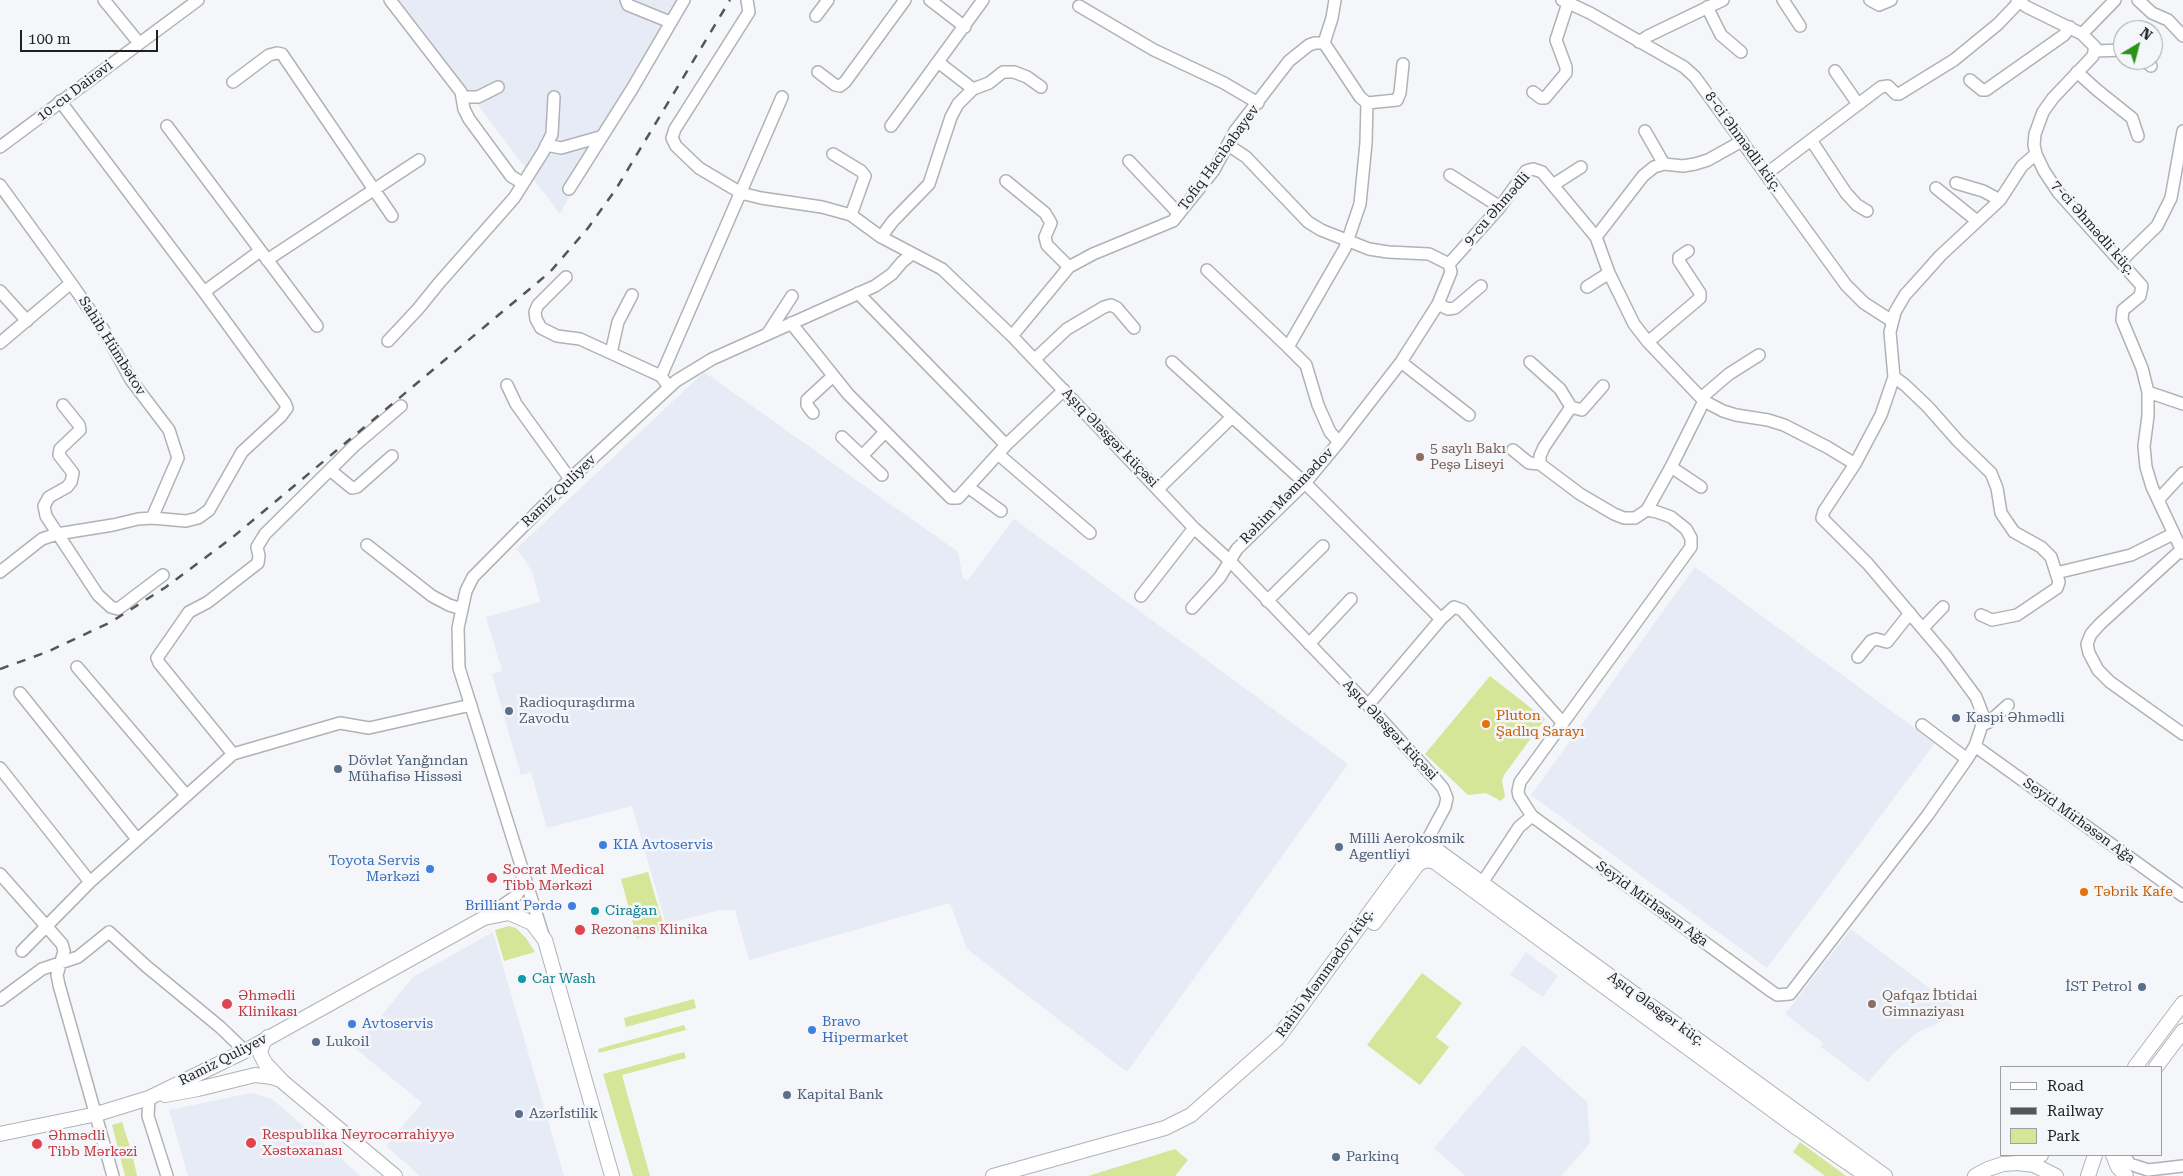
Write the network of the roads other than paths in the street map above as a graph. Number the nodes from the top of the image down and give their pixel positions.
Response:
1 (104, 0) edge
2 (198, 0) edge
3 (390, 0) edge
4 (626, 0) edge
5 (684, 0) edge
6 (747, 0) edge
7 (828, 0) edge
8 (905, 0) edge
9 (930, 0) edge
10 (984, 0) edge
11 (1335, 0) edge
12 (1723, 0) edge
13 (1783, 0) edge
14 (1870, 0) edge
15 (1891, 0) edge
16 (2115, 0) edge
17 (2138, 0) edge
18 (1565, 1) edge
19 (2018, 1) edge
20 (1086, 6) edge
21 (1707, 7) junction
22 (816, 16) dead end
23 (670, 22) junction
24 (1800, 26) dead end
25 (965, 27) junction
26 (2070, 27) junction
27 (2082, 34) junction
28 (2183, 36) edge
29 (1639, 42) junction
30 (139, 43) junction
31 (1324, 43) junction
32 (2113, 50) edge
33 (2095, 51) junction
34 (1742, 52) dead end
35 (938, 62) junction
36 (1403, 64) dead end
37 (1835, 71) dead end
38 (818, 72) dead end
39 (2078, 72) junction
40 (1970, 80) dead end
41 (233, 82) dead end
42 (498, 87) dead end
43 (1041, 87) dead end
44 (973, 89) junction
45 (1533, 92) dead end
46 (463, 97) junction
47 (554, 97) dead end
48 (782, 98) dead end
49 (60, 101) junction
50 (1258, 103) junction
51 (1367, 103) junction
52 (1858, 104) junction
53 (167, 126) dead end
54 (891, 126) dead end
55 (1644, 130) dead end
56 (2183, 130) edge
57 (2138, 136) dead end
58 (600, 137) junction
59 (1810, 140) junction
60 (1742, 141) junction
61 (546, 145) junction
62 (1228, 146) junction
63 (0, 147) edge
64 (832, 154) dead end
65 (2036, 154) junction
66 (419, 160) dead end
67 (1129, 161) dead end
68 (1664, 164) junction
69 (1580, 167) dead end
70 (1766, 174) junction
71 (1450, 175) dead end
72 (1006, 181) dead end
73 (1956, 182) dead end
74 (522, 183) junction
75 (1553, 185) junction
76 (0, 186) edge
77 (1936, 188) dead end
78 (569, 189) dead end
79 (376, 190) junction
80 (740, 193) junction
81 (2000, 200) junction
82 (1500, 206) junction
83 (1867, 211) dead end
84 (1179, 214) junction
85 (851, 215) junction
86 (392, 216) dead end
87 (1977, 221) junction
88 (881, 237) junction
89 (1596, 237) junction
90 (1348, 241) junction
91 (1688, 251) dead end
92 (912, 254) junction
93 (263, 255) junction
94 (2121, 261) junction
95 (1449, 264) junction
96 (1069, 268) junction
97 (1207, 270) dead end
98 (1609, 273) junction
99 (566, 277) dead end
100 (72, 283) junction
101 (1481, 286) dead end
102 (1587, 287) dead end
103 (0, 292) edge
104 (204, 292) junction
105 (858, 293) junction
106 (632, 295) dead end
107 (792, 296) dead end
108 (1438, 304) junction
109 (27, 321) junction
110 (1892, 321) junction
111 (791, 323) junction
112 (317, 326) dead end
113 (1134, 328) dead end
114 (768, 333) junction
115 (1012, 336) junction
116 (388, 341) dead end
117 (1648, 342) junction
118 (0, 343) edge
119 (1288, 347) junction
120 (611, 353) junction
121 (1759, 355) dead end
122 (1035, 359) junction
123 (1172, 362) dead end
124 (1401, 362) junction
125 (1530, 362) dead end
126 (661, 376) junction
127 (833, 376) junction
128 (1894, 377) junction
129 (507, 385) dead end
130 (1604, 386) dead end
131 (669, 387) junction
132 (1064, 390) junction
133 (2148, 392) junction
134 (1703, 399) junction
135 (2183, 404) edge
136 (63, 405) dead end
137 (401, 406) dead end
138 (1571, 407) junction
139 (813, 413) dead end
140 (1469, 415) dead end
141 (1232, 417) junction
142 (885, 432) junction
143 (842, 437) dead end
144 (1339, 442) junction
145 (1006, 445) junction
146 (1513, 450) dead end
147 (998, 454) junction
148 (392, 456) dead end
149 (862, 456) junction
150 (1540, 464) junction
151 (1855, 464) junction
152 (1671, 468) junction
153 (330, 470) junction
154 (2183, 472) edge
155 (882, 475) dead end
156 (570, 479) junction
157 (1305, 482) junction
158 (968, 487) junction
159 (1701, 487) dead end
160 (1158, 489) junction
161 (2158, 500) junction
162 (1646, 510) junction
163 (1001, 511) dead end
164 (152, 518) junction
165 (1194, 528) junction
166 (1090, 533) dead end
167 (57, 534) junction
168 (2173, 534) junction
169 (366, 545) dead end
170 (1323, 546) dead end
171 (2182, 552) edge
172 (1229, 560) junction
173 (0, 572) edge
174 (2056, 573) junction
175 (163, 576) dead end
176 (1141, 596) dead end
177 (1351, 599) dead end
178 (1268, 601) junction
179 (1943, 607) dead end
180 (1192, 608) dead end
181 (462, 610) junction
182 (1910, 613) junction
183 (1981, 615) dead end
184 (1441, 619) junction
185 (1923, 628) junction
186 (1309, 644) junction
187 (1858, 657) dead end
188 (77, 667) dead end
189 (20, 693) dead end
190 (471, 705) junction
191 (1368, 706) junction
192 (2008, 706) dead end
193 (1562, 722) junction
194 (1922, 725) dead end
195 (1982, 725) junction
196 (2183, 734) edge
197 (1975, 746) junction
198 (232, 754) junction
199 (1967, 759) junction
200 (0, 768) edge
201 (186, 795) junction
202 (1532, 816) junction
203 (138, 839) junction
204 (1424, 846) junction
205 (1428, 860) junction
206 (524, 872) junction
207 (0, 874) edge
208 (90, 882) junction
209 (1479, 887) junction
210 (2183, 896) edge
211 (484, 918) junction
212 (48, 927) junction
213 (545, 940) junction
214 (22, 951) dead end
215 (60, 962) junction
216 (0, 1000) edge
217 (2183, 1003) edge
218 (2183, 1030) edge
219 (1285, 1034) junction
220 (268, 1037) junction
221 (245, 1051) junction
222 (2136, 1066) edge
223 (2157, 1066) edge
224 (283, 1082) junction
225 (149, 1098) junction
226 (97, 1114) junction
227 (1178, 1127) junction
228 (0, 1134) edge
229 (2039, 1156) edge
230 (2094, 1156) edge
231 (2114, 1156) edge
232 (2125, 1156) edge
233 (2018, 1163) junction
234 (2183, 1166) edge
235 (113, 1176) edge
236 (166, 1176) edge
237 (396, 1176) edge
238 (612, 1176) edge
239 (994, 1176) edge
240 (1019, 1176) edge
241 (1867, 1176) edge
242 (1885, 1176) edge
243 (1975, 1176) edge
244 (2056, 1176) edge
245 (2088, 1176) edge
246 (2126, 1176) edge

1 - 30 street
2 - 30 street, 10-cu Dairəvi
3 - 46 street
4 - 23 street
5 - 23 street
6 - 80 street, Aşıq Ələsgər küçəsi
7 - 22 street
8 - 38 street
9 - 25 street
10 - 25 street
11 - 31 street
12 - 21 street
13 - 24 street
14 - 15 street
16 - 27 street
17 - 28 street
18 - 29 street, 8-ci Əhmədli küç.
18 - 45 street
19 - 26 street
19 - 52 street
20 - 50 street
21 - 29 street
21 - 34 street
23 - 58 street
25 - 35 street
26 - 27 street
26 - 40 street
27 - 33 street
29 - 60 street, 8-ci Əhmədli küç.
30 - 49 street, 10-cu Dairəvi
31 - 50 street, Tofiq Hacıbabayev
31 - 51 street
32 - 33 street
33 - 39 street
35 - 44 street
35 - 54 street
36 - 51 street
37 - 52 street
39 - 57 street
39 - 65 street
41 - 79 street
42 - 46 street
43 - 44 street
44 - 88 street
46 - 74 street
47 - 61 street
48 - 80 street
49 - 63 street, 10-cu Dairəvi
49 - 104 street
50 - 62 street, Tofiq Hacıbabayev
51 - 90 street
52 - 59 street
53 - 93 street
55 - 68 street
56 - 94 street
58 - 61 street
58 - 78 street
59 - 70 street
59 - 83 street
60 - 68 street
60 - 70 street, 8-ci Əhmədli küç.
61 - 74 street
62 - 84 street, Tofiq Hacıbabayev
62 - 90 street
64 - 85 street
65 - 81 street, Seyid Mirhəsən Ağa
65 - 94 street, 7-ci Əhmədli küç.
66 - 79 street
67 - 84 street
68 - 89 street
69 - 75 street
70 - 110 street, 8-ci Əhmədli küç.
71 - 82 street
72 - 96 street
73 - 81 street
74 - 116 street
75 - 82 street, 9-cu Əhmədli
75 - 89 street, 9-cu Əhmədli
76 - 100 street, Sahib Hümbətov
77 - 87 street
79 - 86 street
79 - 93 street
80 - 85 street, Aşıq Ələsgər küçəsi
80 - 126 street
81 - 87 street, Seyid Mirhəsən Ağa
82 - 95 street, 9-cu Əhmədli
84 - 96 street, Tofiq Hacıbabayev
85 - 88 street, Aşıq Ələsgər küçəsi
87 - 110 street, Seyid Mirhəsən Ağa
88 - 92 street, Aşıq Ələsgər küçəsi
89 - 98 street, 9-cu Əhmədli
90 - 95 street
90 - 119 street
91 - 117 street
92 - 105 street, Ramiz Quliyev
92 - 115 street, Aşıq Ələsgər küçəsi
93 - 104 street
93 - 112 street
94 - 133 street, 7-ci Əhmədli küç.
95 - 108 street
96 - 115 street, Tofiq Hacıbabayev
97 - 119 street, Rəhim Məmmədov
98 - 102 street
98 - 117 street, 9-cu Əhmədli
99 - 120 street
100 - 109 street
100 - 164 street, Sahib Hümbətov
101 - 108 street
103 - 109 street
104 - 164 street
105 - 111 street, Ramiz Quliyev
105 - 145 street
106 - 120 street
107 - 114 street
108 - 124 street
109 - 118 street
110 - 128 street, Seyid Mirhəsən Ağa
111 - 114 street, Ramiz Quliyev
111 - 127 street
113 - 122 street
114 - 131 street, Ramiz Quliyev
115 - 122 street, Aşıq Ələsgər küçəsi
117 - 134 street, 9-cu Əhmədli
119 - 144 street, Rəhim Məmmədov
120 - 126 street
121 - 134 street
122 - 132 street, Aşıq Ələsgər küçəsi
123 - 141 street
124 - 140 street
124 - 144 street
125 - 138 street
126 - 131 street
127 - 139 street
127 - 142 street
128 - 151 street, Seyid Mirhəsən Ağa
128 - 174 street
129 - 156 street
130 - 138 street
131 - 156 street, Ramiz Quliyev
132 - 145 street
132 - 160 street, Aşıq Ələsgər küçəsi
133 - 135 street
133 - 161 street, 7-ci Əhmədli küç.
134 - 151 street, 9-cu Əhmədli
134 - 152 street
136 - 167 street
137 - 153 street
138 - 150 street
141 - 157 street
141 - 160 street
142 - 149 street
142 - 158 street
143 - 149 street
144 - 157 street, Rəhim Məmmədov
145 - 147 street
146 - 150 street
147 - 158 street
147 - 166 street
148 - 153 street
149 - 155 street
150 - 162 street
151 - 182 street, Seyid Mirhəsən Ağa
152 - 159 street
152 - 162 street
153 - 198 street
154 - 161 street
156 - 181 street, Ramiz Quliyev
157 - 172 street, Rəhim Məmmədov
157 - 184 street
158 - 163 street
160 - 165 street, Aşıq Ələsgər küçəsi
161 - 168 street, 7-ci Əhmədli küç.
162 - 193 street, Seyid Mirhəsən Ağa
164 - 167 street
165 - 172 street, Aşıq Ələsgər küçəsi
165 - 176 street
167 - 173 street
167 - 175 street
168 - 171 street, 7-ci Əhmədli küç.
168 - 174 street
169 - 181 street
170 - 178 street
171 - 196 street
172 - 178 street, Aşıq Ələsgər küçəsi
172 - 180 street, Rəhim Məmmədov
174 - 183 street
177 - 186 street
178 - 186 street, Aşıq Ələsgər küçəsi
179 - 185 street
181 - 190 street, Ramiz Quliyev
182 - 185 street, Seyid Mirhəsən Ağa
182 - 187 street
184 - 191 street
184 - 193 street
185 - 195 street, Seyid Mirhəsən Ağa
186 - 191 street, Aşıq Ələsgər küçəsi
188 - 201 street
189 - 203 street
190 - 198 street
190 - 206 street, Ramiz Quliyev
191 - 204 street, Aşıq Ələsgər küçəsi
192 - 195 street
193 - 202 street, Seyid Mirhəsən Ağa
194 - 199 street
195 - 197 street, Seyid Mirhəsən Ağa
197 - 199 street, Seyid Mirhəsən Ağa
197 - 210 street, Seyid Mirhəsən Ağa
198 - 201 street
199 - 202 street, Seyid Mirhəsən Ağa
200 - 208 street
201 - 203 street
202 - 209 street
203 - 208 street
204 - 205 street
204 - 209 main road, Aşıq Ələsgər küç.
204 - 219 main road, Rahib Məmmədov küç.
205 - 209 main road, Aşıq Ələsgər küç.
205 - 219 main road
206 - 211 street
206 - 213 street, Ramiz Quliyev
207 - 212 street
208 - 212 street
209 - 241 main road, Aşıq Ələsgər küç.
209 - 242 main road, Aşıq Ələsgər küç.
211 - 213 main road
211 - 220 main road, Ramiz Quliyev
212 - 214 street
212 - 215 street
213 - 238 main road
215 - 216 street
215 - 221 street
215 - 226 street
217 - 222 main road
218 - 223 main road
219 - 227 main road, Rahib Məmmədov küç.
220 - 221 main road, Ramiz Quliyev
220 - 224 main road
221 - 224 main road
221 - 225 main road, Ramiz Quliyev
224 - 225 main road
224 - 237 main road
225 - 226 main road, Ramiz Quliyev
225 - 236 street
226 - 228 main road, Ramiz Quliyev
226 - 235 street
227 - 239 main road, Rahib Məmmədov küç.
227 - 240 main road
229 - 233 main road
230 - 245 main road
231 - 246 main road
232 - 234 street
233 - 243 main road
233 - 244 main road

